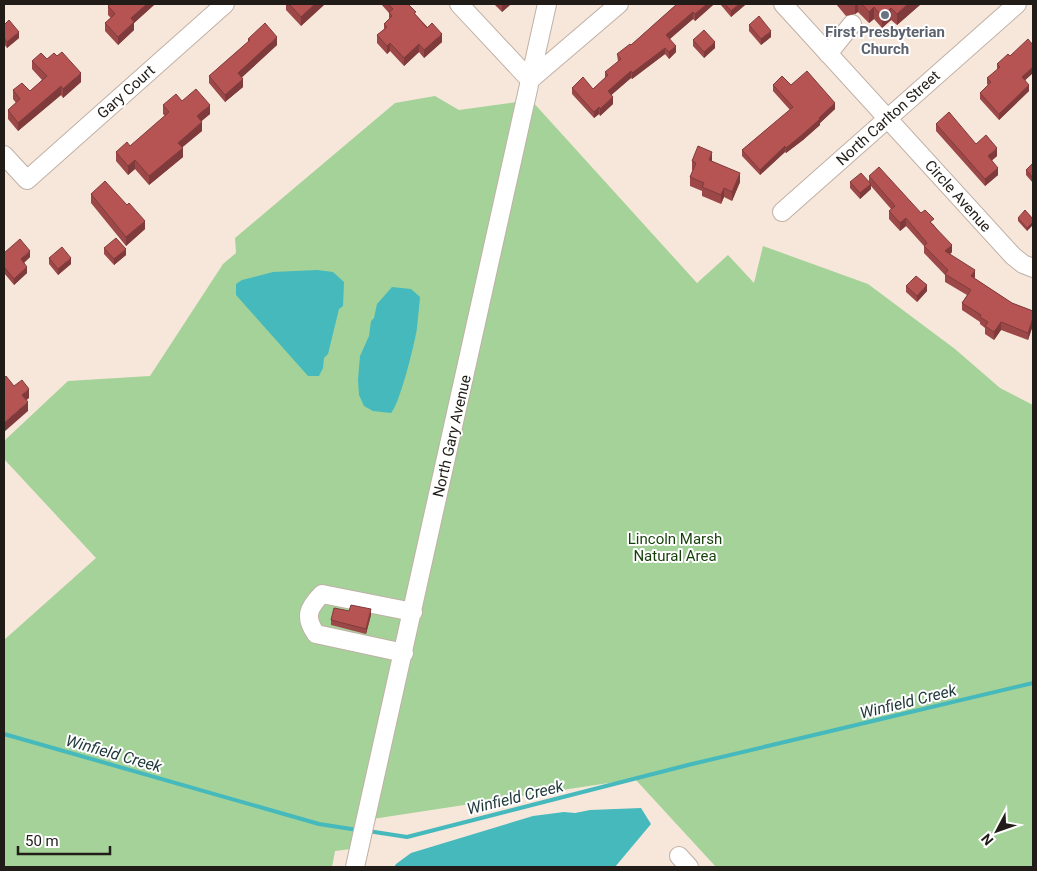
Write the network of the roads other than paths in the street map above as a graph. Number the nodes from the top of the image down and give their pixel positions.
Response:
1 (225, 4) edge
2 (460, 4) edge
3 (546, 4) edge
4 (619, 4) edge
5 (783, 4) edge
6 (1016, 4) edge
7 (852, 24) dead end
8 (828, 54) junction
9 (530, 80) junction
10 (887, 118) junction
11 (4, 155) edge
12 (782, 212) dead end
13 (1033, 268) edge
14 (413, 612) junction
15 (404, 653) junction
16 (355, 867) edge

1 - 11 street, Gary Court
2 - 9 street
3 - 9 street, North Gary Avenue
4 - 9 street
5 - 8 street, Circle Avenue
6 - 10 street, North Carlton Street
7 - 8 street
8 - 10 street, Circle Avenue
9 - 14 street, North Gary Avenue
10 - 12 street, North Carlton Street
10 - 13 street, Circle Avenue
14 - 15 street, North Gary Avenue
14 - 15 street
15 - 16 street, North Gary Avenue

